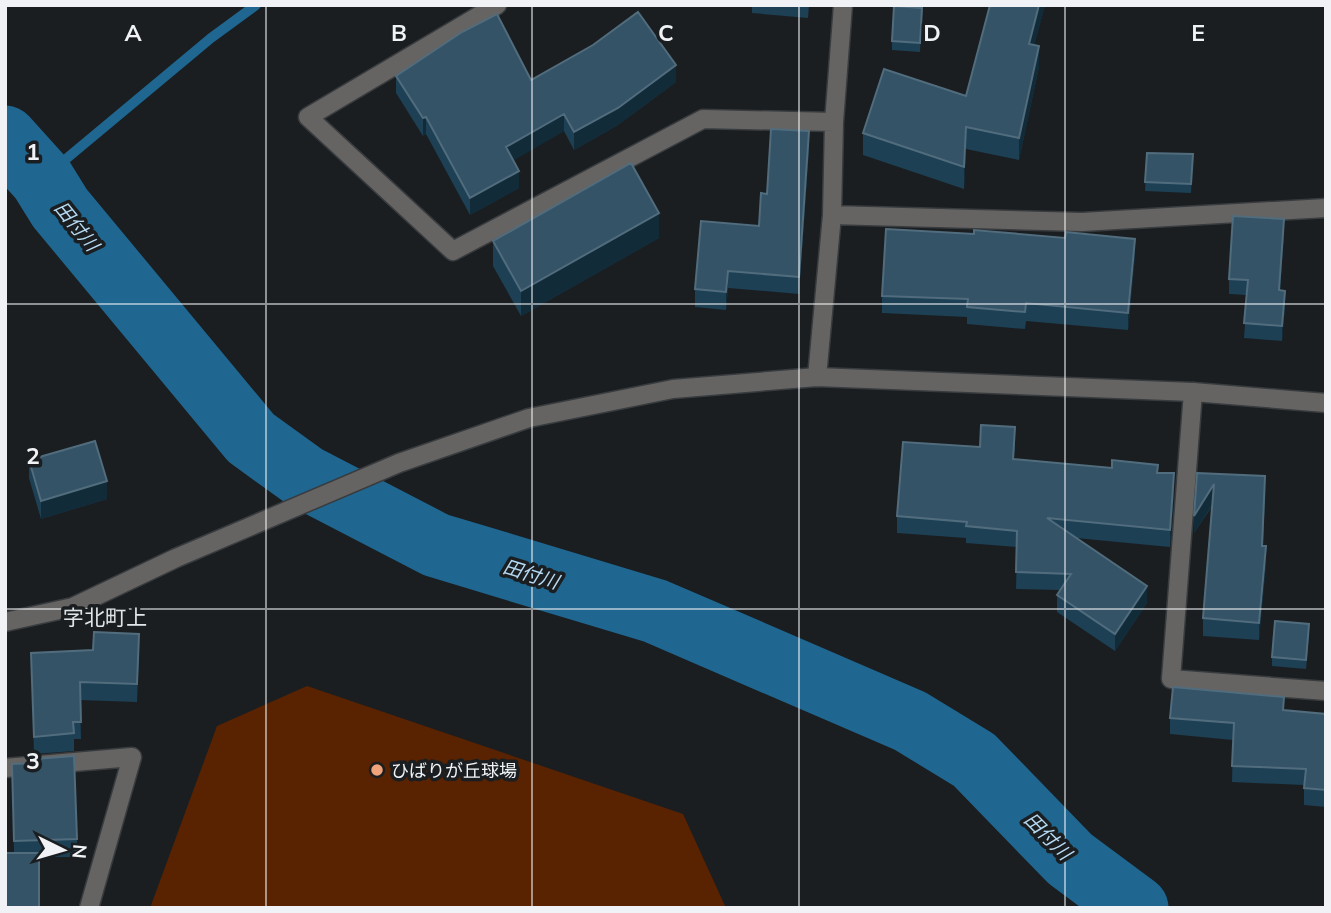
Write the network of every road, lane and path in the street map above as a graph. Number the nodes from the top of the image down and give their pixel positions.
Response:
1 (497, 5) edge
2 (843, 5) edge
3 (834, 122) junction
4 (1326, 208) edge
5 (832, 215) junction
6 (817, 377) junction
7 (1192, 392) junction
8 (1326, 403) edge
9 (5, 622) edge
10 (1326, 691) edge
11 (5, 768) edge
12 (89, 908) edge

1 - 3 street
2 - 3 street
3 - 5 street
4 - 5 street
5 - 6 street
6 - 7 street
6 - 9 street
7 - 8 street
7 - 10 street
11 - 12 street

